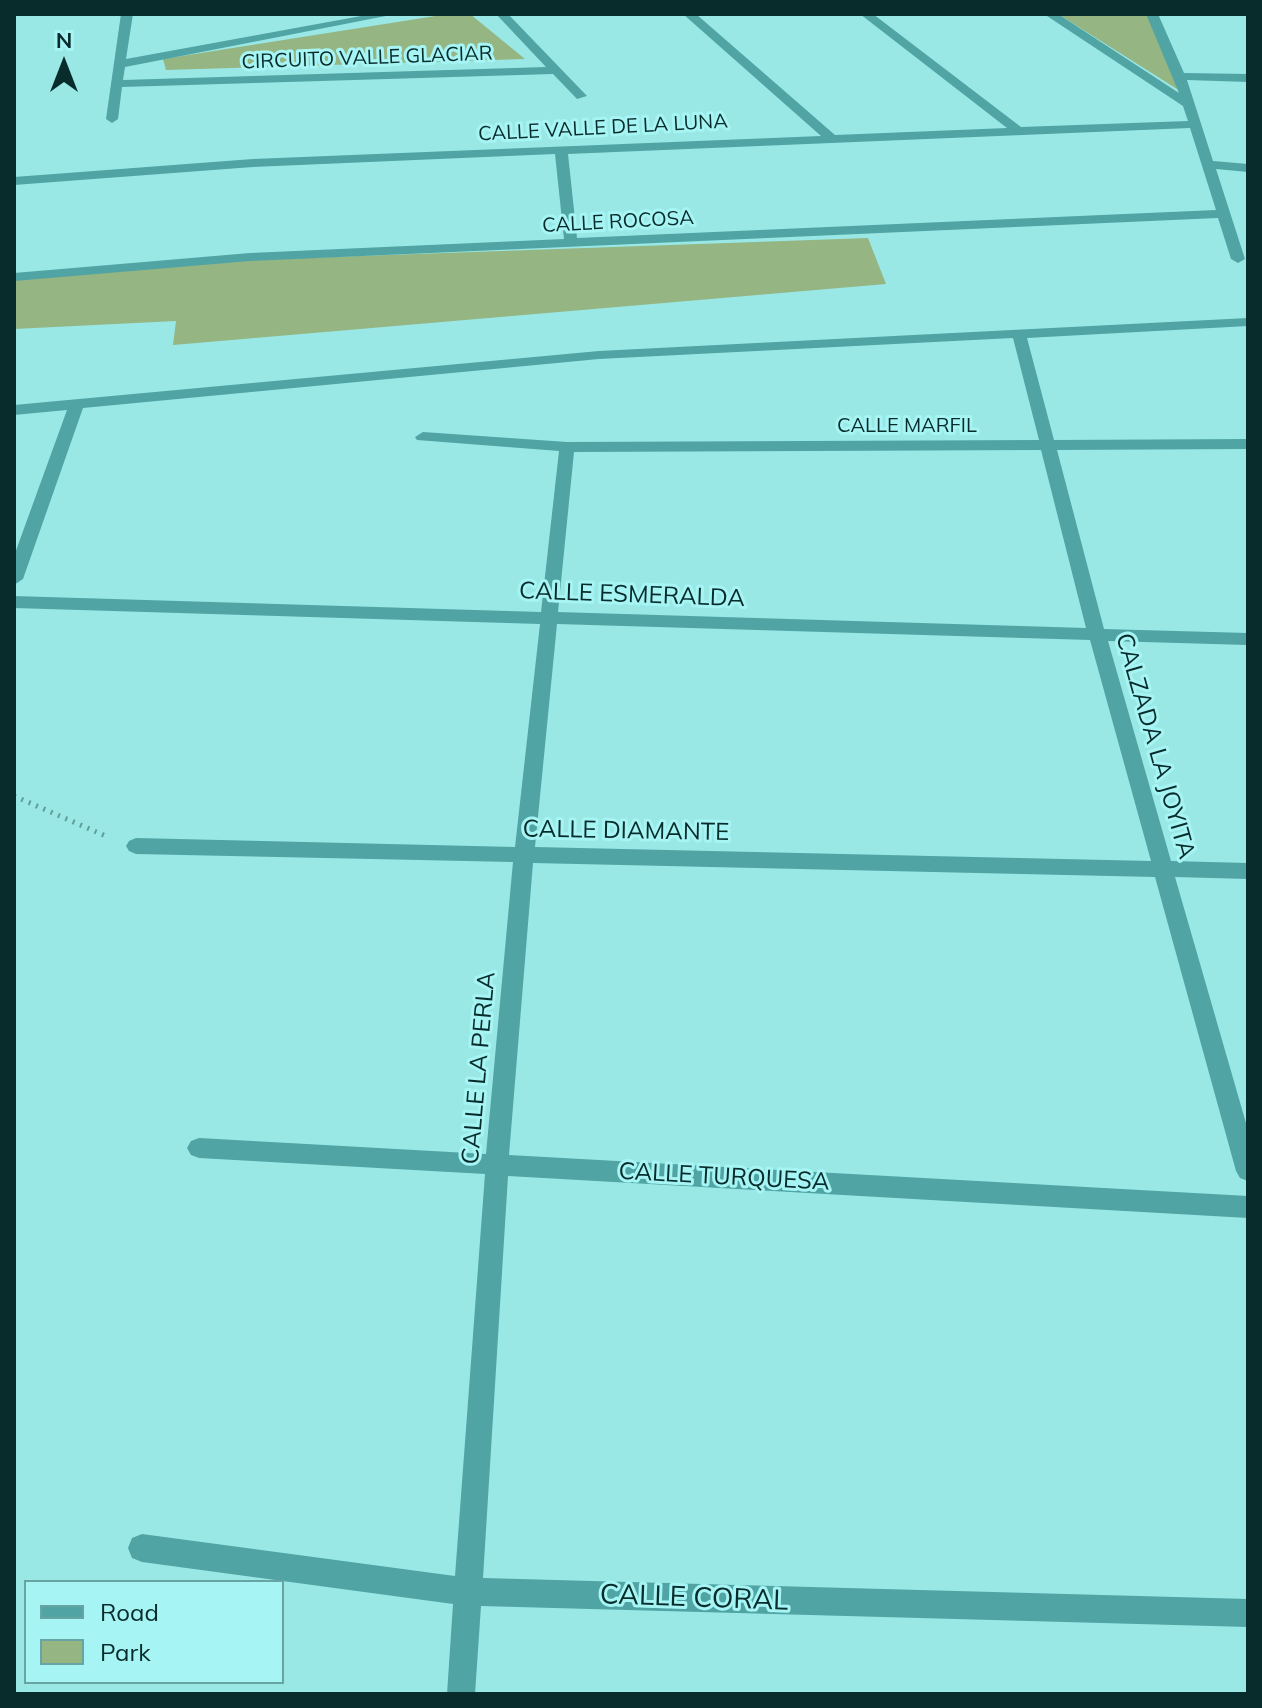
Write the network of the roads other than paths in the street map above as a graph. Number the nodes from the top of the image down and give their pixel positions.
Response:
1 (127, 14) edge
2 (390, 14) edge
3 (502, 14) edge
4 (689, 14) edge
5 (866, 14) edge
6 (1050, 14) edge
7 (1152, 14) edge
8 (120, 64) junction
9 (558, 70) junction
10 (1180, 76) junction
11 (1248, 78) edge
12 (118, 84) junction
13 (581, 96) dead end
14 (1190, 105) junction
15 (112, 119) dead end
16 (1195, 124) junction
17 (1017, 130) junction
18 (830, 137) junction
19 (561, 151) junction
20 (1207, 164) junction
21 (1248, 168) edge
22 (14, 181) edge
23 (1223, 214) junction
24 (571, 244) junction
25 (1238, 259) dead end
26 (14, 277) edge
27 (1248, 322) edge
28 (1019, 333) junction
29 (77, 404) junction
30 (14, 410) edge
31 (423, 437) dead end
32 (1248, 444) edge
33 (1047, 445) junction
34 (567, 447) junction
35 (14, 579) edge
36 (14, 602) edge
37 (548, 615) junction
38 (1097, 635) junction
39 (1248, 639) edge
40 (136, 846) road end
41 (524, 855) junction
42 (1163, 868) junction
43 (1248, 871) edge
44 (199, 1148) dead end
45 (497, 1164) junction
46 (1248, 1171) edge
47 (1248, 1207) edge
48 (142, 1548) dead end
49 (469, 1592) junction
50 (1248, 1613) edge
51 (461, 1694) edge

1 - 8 street
2 - 8 street, CIRCUITO VALLE GLACIAR
3 - 9 street, CIRCUITO VALLE GLACIAR
4 - 18 street
5 - 17 street
6 - 14 street
7 - 10 street
8 - 12 street
9 - 12 street, CIRCUITO VALLE GLACIAR
9 - 13 street
10 - 11 street
10 - 14 street
12 - 15 street
14 - 16 street
16 - 17 street, CALLE VALLE DE LA LUNA
16 - 20 street
17 - 18 street, CALLE VALLE DE LA LUNA
18 - 19 street, CALLE VALLE DE LA LUNA
19 - 22 street, CALLE VALLE DE LA LUNA
19 - 24 street
20 - 21 street
20 - 23 street
23 - 24 street, CALLE ROCOSA
23 - 25 street
24 - 26 street, CALLE ROCOSA
27 - 28 street
28 - 29 street
28 - 33 street, CALZADA LA JOYITA
29 - 30 street
29 - 35 street
31 - 34 street, CALLE MARFIL
32 - 33 street, CALLE MARFIL
33 - 34 street, CALLE MARFIL
33 - 38 street, CALZADA LA JOYITA
34 - 37 street, CALLE LA PERLA
36 - 37 street, CALLE ESMERALDA
37 - 38 street, CALLE ESMERALDA
37 - 41 street, CALLE LA PERLA
38 - 39 street, CALLE ESMERALDA
38 - 42 street, CALZADA LA JOYITA
40 - 41 street, CALLE DIAMANTE
41 - 42 street, CALLE DIAMANTE
41 - 45 street, CALLE LA PERLA
42 - 43 street, CALLE DIAMANTE
42 - 46 street, CALZADA LA JOYITA
44 - 45 street, CALLE TURQUESA
45 - 47 street, CALLE TURQUESA
45 - 49 street, CALLE LA PERLA
48 - 49 street, CALLE CORAL
49 - 50 street, CALLE CORAL
49 - 51 street, CALLE LA PERLA

